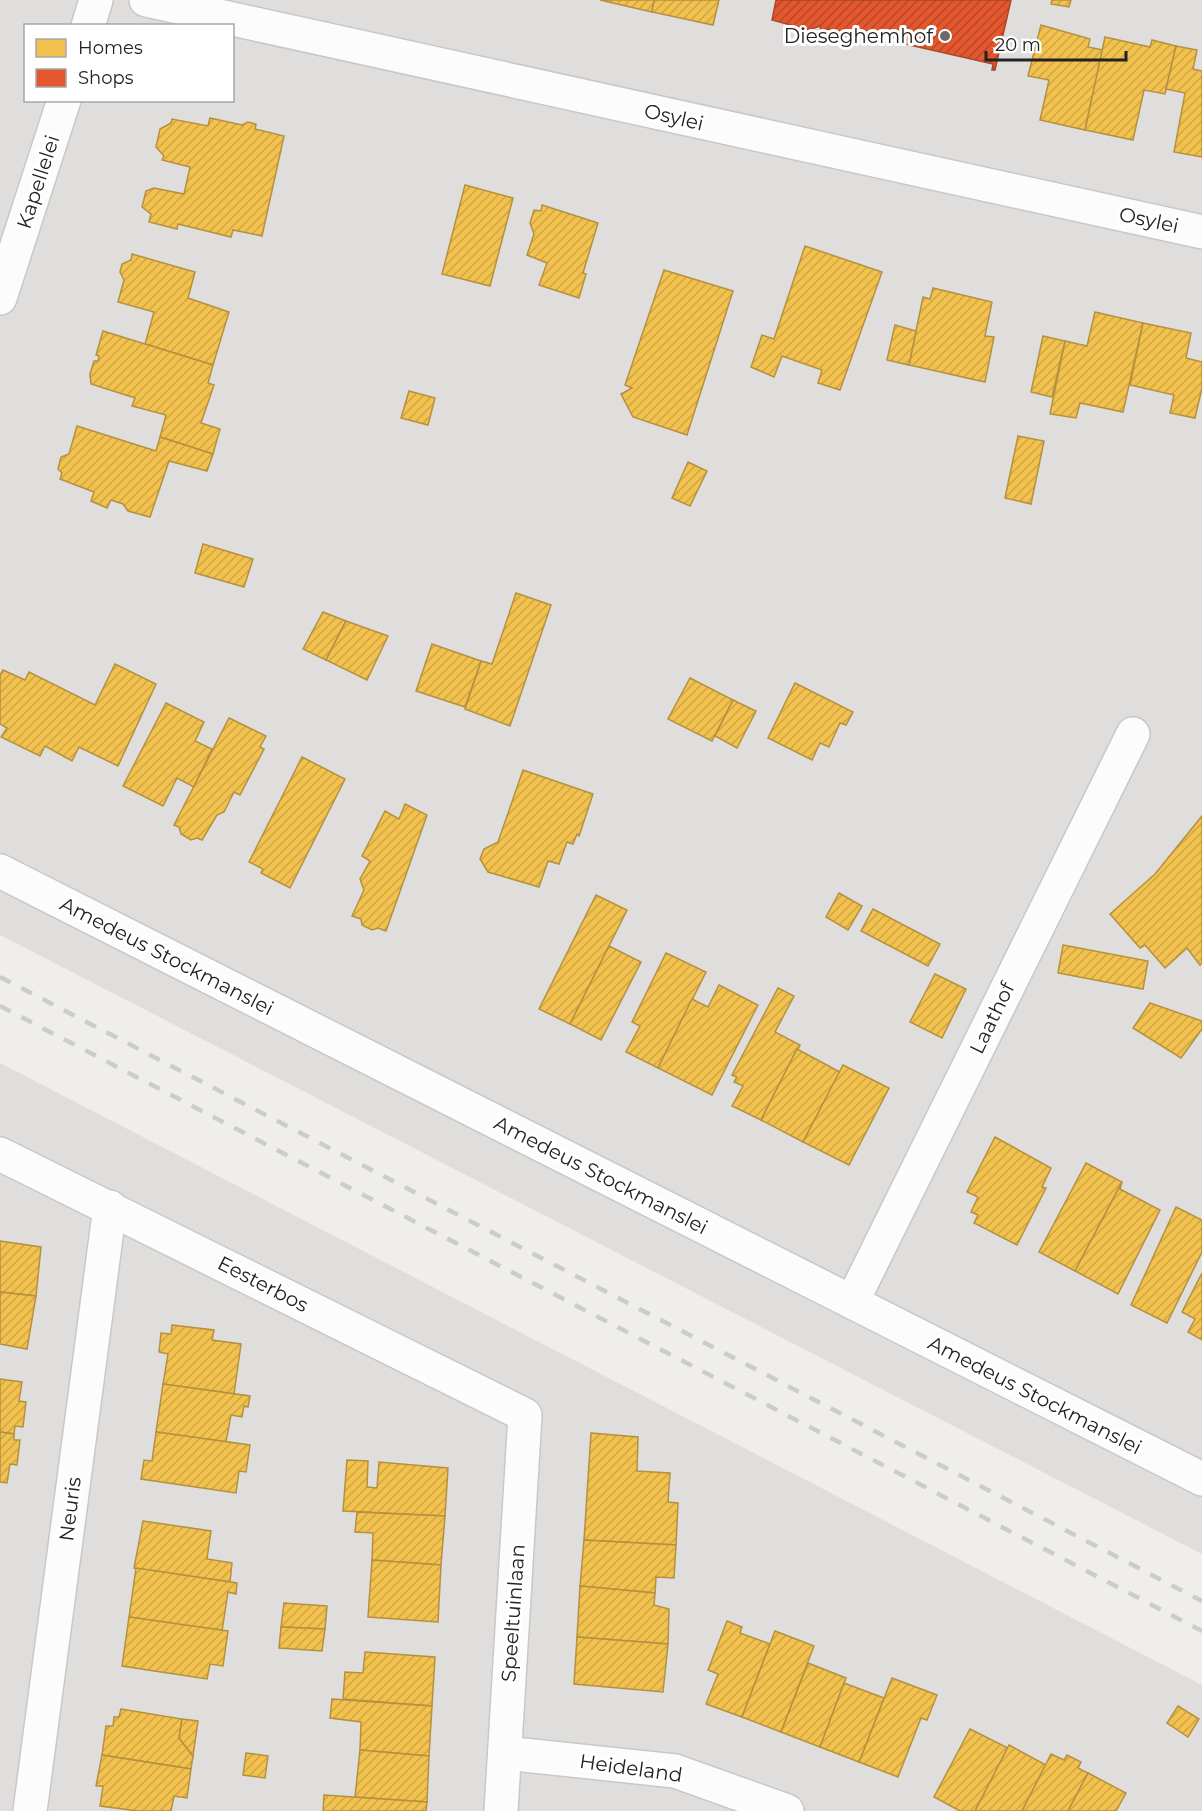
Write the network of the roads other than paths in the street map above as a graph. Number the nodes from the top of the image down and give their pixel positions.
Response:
1 (96, 0) edge
2 (146, 0) edge
3 (89, 24) edge
4 (63, 102) edge
5 (1202, 232) edge
6 (0, 298) edge
7 (1133, 734) dead end
8 (0, 871) edge
9 (0, 1154) edge
10 (110, 1207) junction
11 (852, 1302) junction
12 (525, 1415) joint
13 (1202, 1479) edge
14 (505, 1753) junction
15 (30, 1811) edge
16 (501, 1811) edge
17 (787, 1811) edge

1 - 3 street
2 - 5 street, Osylei
4 - 6 street, Kapellelei
7 - 11 street, Laathof
8 - 11 street, Amedeus Stockmanslei
9 - 10 street, Eesterbos
10 - 12 street, Eesterbos
10 - 15 street, Neuris
11 - 13 street, Amedeus Stockmanslei
12 - 14 street, Speeltuinlaan
14 - 16 street, Speeltuinlaan
14 - 17 street, Heideland

